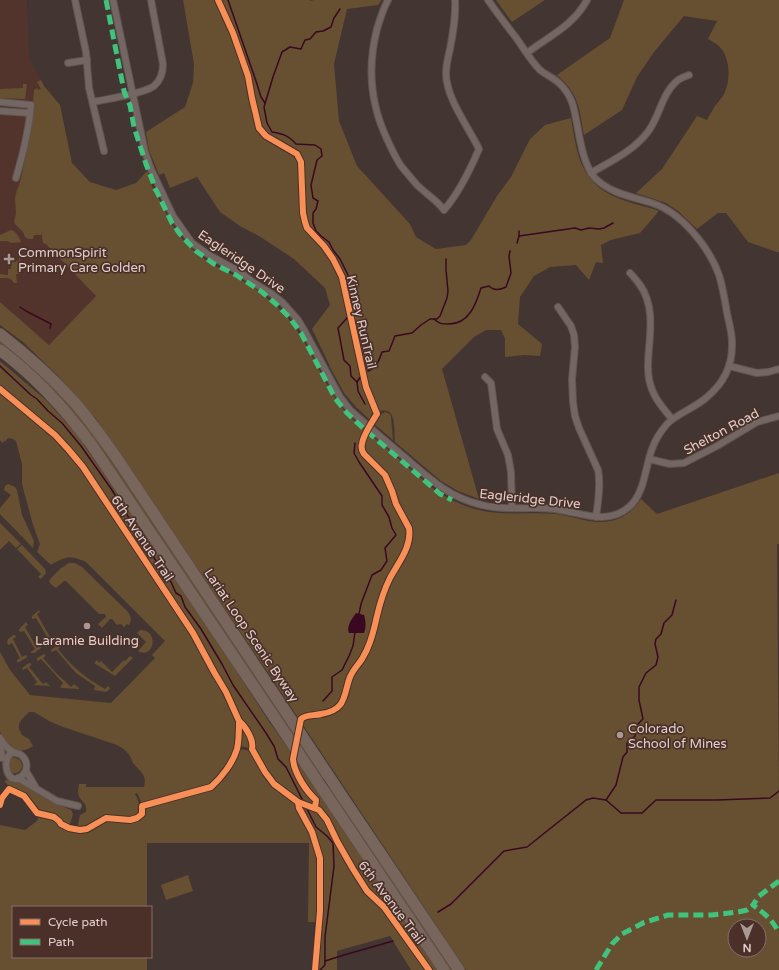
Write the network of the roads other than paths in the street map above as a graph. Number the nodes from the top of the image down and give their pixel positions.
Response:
1 (75, 0) edge
2 (113, 0) edge
3 (151, 0) edge
4 (388, 0) edge
5 (455, 0) edge
6 (488, 0) edge
7 (587, 0) edge
8 (527, 53) junction
9 (87, 60) junction
10 (68, 63) dead end
11 (689, 75) dead end
12 (132, 93) junction
13 (0, 102) edge
14 (93, 102) junction
15 (0, 111) edge
16 (30, 113) junction
17 (104, 151) dead end
18 (591, 173) junction
19 (16, 178) dead end
20 (630, 273) dead end
21 (558, 306) dead end
22 (0, 334) edge
23 (0, 350) edge
24 (729, 366) junction
25 (779, 369) edge
26 (485, 377) dead end
27 (779, 416) edge
28 (672, 419) junction
29 (649, 459) junction
30 (512, 508) junction
31 (596, 517) junction
32 (0, 738) edge
33 (0, 742) edge
34 (13, 752) junction
35 (2, 758) junction
36 (26, 771) junction
37 (18, 778) junction
38 (331, 779) junction
39 (320, 786) junction
40 (36, 788) junction
41 (78, 806) dead end
42 (444, 970) edge
43 (459, 970) edge

1 - 9 street
2 - 12 street, Eagleridge Drive
3 - 12 street
4 - 5 street
6 - 8 street, Eagleridge Drive
7 - 8 street
8 - 18 street, Eagleridge Drive
9 - 10 street
9 - 14 street
11 - 18 street
12 - 14 street
12 - 30 street, Eagleridge Drive
13 - 16 street
14 - 17 street
15 - 16 street
16 - 19 street
18 - 24 street, Eagleridge Drive
20 - 28 street
21 - 31 street
22 - 38 highway, Lariat Loop Scenic Byway
23 - 39 highway, Lariat Loop Scenic Byway
24 - 25 street
24 - 28 street, Eagleridge Drive
26 - 30 street
27 - 29 street, Shelton Road
28 - 29 street, Eagleridge Drive
29 - 31 street, Eagleridge Drive
30 - 31 street, Eagleridge Drive
32 - 34 street
33 - 35 street
34 - 35 street
34 - 36 street
35 - 37 street
36 - 37 street
36 - 40 street
37 - 40 street
38 - 39 highway
38 - 43 highway, Lariat Loop Scenic Byway
39 - 42 highway, Lariat Loop Scenic Byway
40 - 41 street

